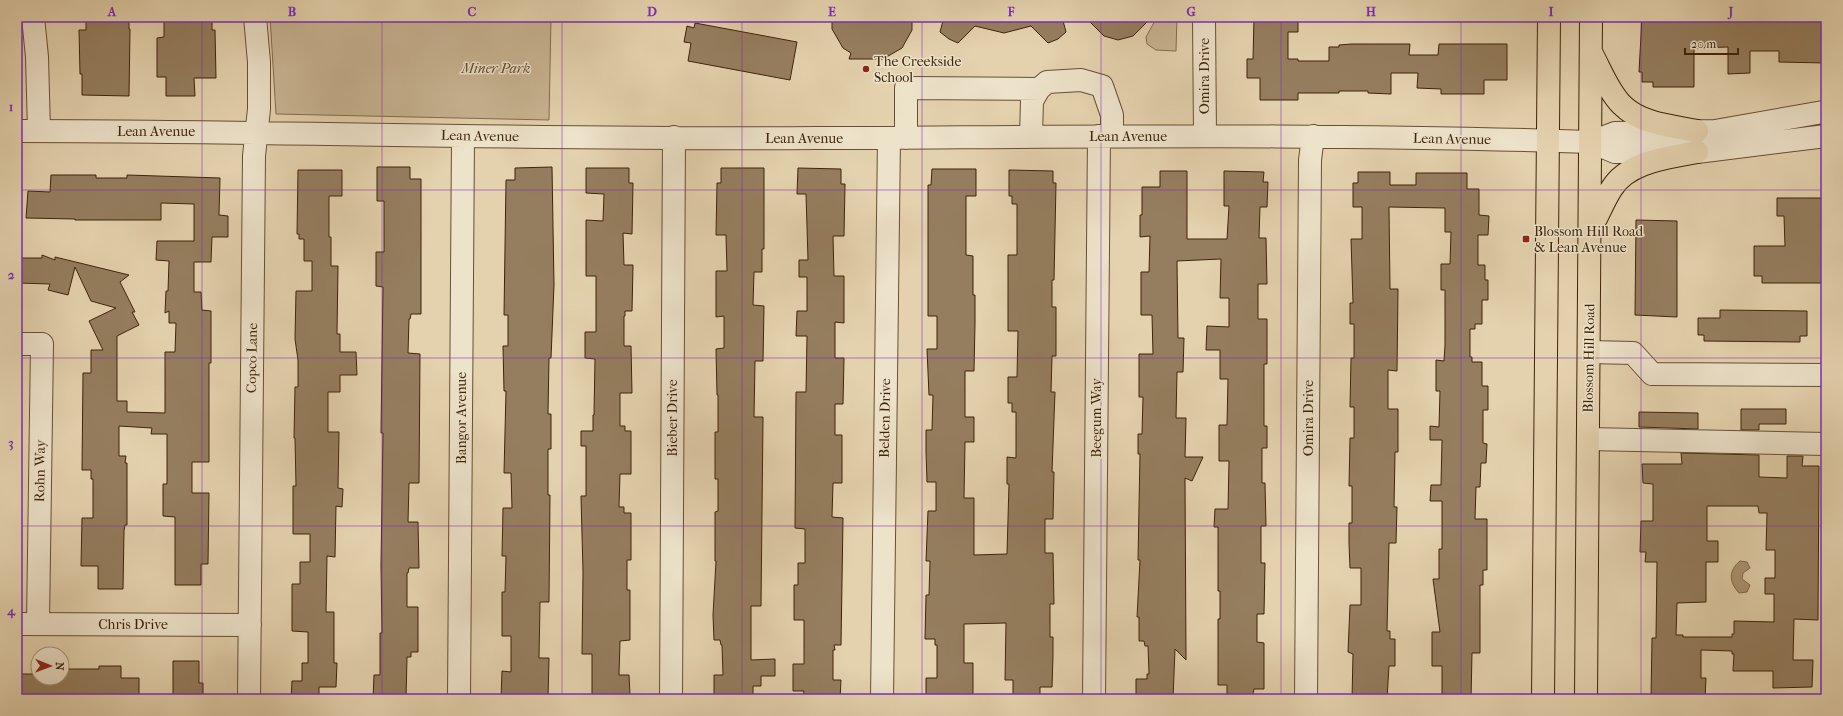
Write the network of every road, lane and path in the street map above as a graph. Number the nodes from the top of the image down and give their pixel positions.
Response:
1 (33, 17) edge
2 (255, 17) edge
3 (1204, 17) edge
4 (1549, 17) edge
5 (1591, 17) edge
6 (1591, 52) junction
7 (1039, 89) junction
8 (1826, 113) edge
9 (17, 131) edge
10 (39, 131) junction
11 (256, 132) junction
12 (1031, 136) junction
13 (1106, 136) junction
14 (1206, 136) junction
15 (1313, 136) junction
16 (1826, 136) edge
17 (464, 137) junction
18 (674, 137) junction
19 (897, 138) junction
20 (1547, 140) junction
21 (1697, 141) junction
22 (1591, 142) junction
23 (1590, 231) junction
24 (17, 344) edge
25 (1589, 352) junction
26 (1826, 375) edge
27 (1588, 439) junction
28 (1826, 444) edge
29 (27, 624) edge
30 (250, 625) junction
31 (249, 699) edge
32 (459, 699) edge
33 (671, 699) edge
34 (882, 699) edge
35 (1094, 699) edge
36 (1306, 699) edge
37 (1543, 699) edge
38 (1586, 699) edge

1 - 10 street
2 - 11 street, Copco Lane
3 - 14 street, Omira Drive
4 - 20 main road
5 - 6 main road, Blossom Hill Road
6 - 21 main road
6 - 22 main road, Blossom Hill Road
7 - 12 street
7 - 13 street, Beegum Way
7 - 19 street, Belden Drive
8 - 21 street, Lean Avenue
9 - 10 street, Lean Avenue
10 - 11 street, Lean Avenue
11 - 17 street, Lean Avenue
11 - 30 street, Copco Lane
12 - 13 street, Lean Avenue
12 - 19 street, Lean Avenue
13 - 14 street, Lean Avenue
13 - 35 street, Beegum Way
14 - 15 street, Lean Avenue
15 - 20 street, Lean Avenue
15 - 36 street, Omira Drive
16 - 21 street, Lean Avenue
17 - 18 street, Lean Avenue
17 - 32 street, Bangor Avenue
18 - 19 street, Lean Avenue
18 - 33 street, Bieber Drive
19 - 34 street, Belden Drive
20 - 22 street, Lean Avenue
20 - 37 main road
21 - 22 street, Lean Avenue
21 - 23 main road
22 - 23 main road, Blossom Hill Road
23 - 25 main road, Blossom Hill Road
24 - 29 street, Rohn Way
25 - 26 street
25 - 27 main road, Blossom Hill Road
27 - 28 street
27 - 38 main road, Blossom Hill Road
29 - 30 street, Chris Drive
30 - 31 street, Copco Lane

